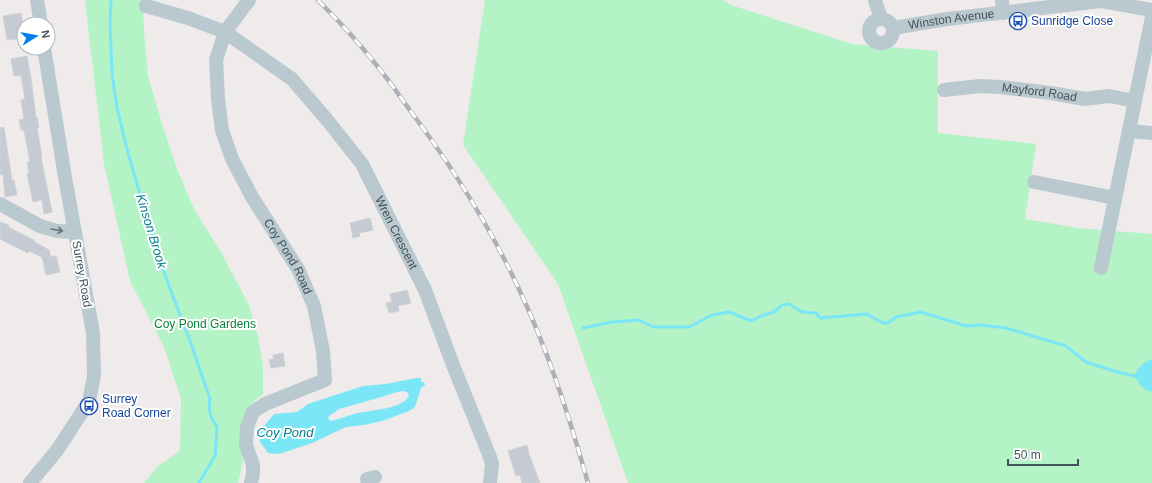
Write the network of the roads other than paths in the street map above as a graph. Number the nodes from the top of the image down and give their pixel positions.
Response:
1 (37, 0) edge
2 (249, 0) edge
3 (875, 0) edge
4 (1075, 2) edge
5 (146, 6) dead end
6 (1002, 7) edge
7 (1152, 10) edge
8 (40, 16) edge
9 (1152, 17) edge
10 (881, 19) junction
11 (893, 28) junction
12 (225, 32) junction
13 (45, 56) edge
14 (944, 90) dead end
15 (1135, 101) junction
16 (1129, 131) junction
17 (1152, 133) edge
18 (1034, 182) dead end
19 (1115, 198) junction
20 (0, 204) edge
21 (75, 232) junction
22 (1101, 268) dead end
23 (30, 483) edge
24 (251, 483) edge
25 (490, 483) edge

1 - 8 street
2 - 12 street, Coy Pond Road
3 - 10 street
4 - 6 street, Winston Avenue
4 - 7 street, Winston Avenue
5 - 12 street, Wren Crescent
6 - 11 street, Winston Avenue
9 - 15 street
10 - 11 street
10 - 11 street
12 - 24 street, Coy Pond Road
12 - 25 street, Wren Crescent
13 - 21 street, Surrey Road
14 - 15 street, Mayford Road
15 - 16 street
16 - 17 street
16 - 19 street
18 - 19 street
19 - 22 street
20 -> 21 street
21 - 23 street, Surrey Road

